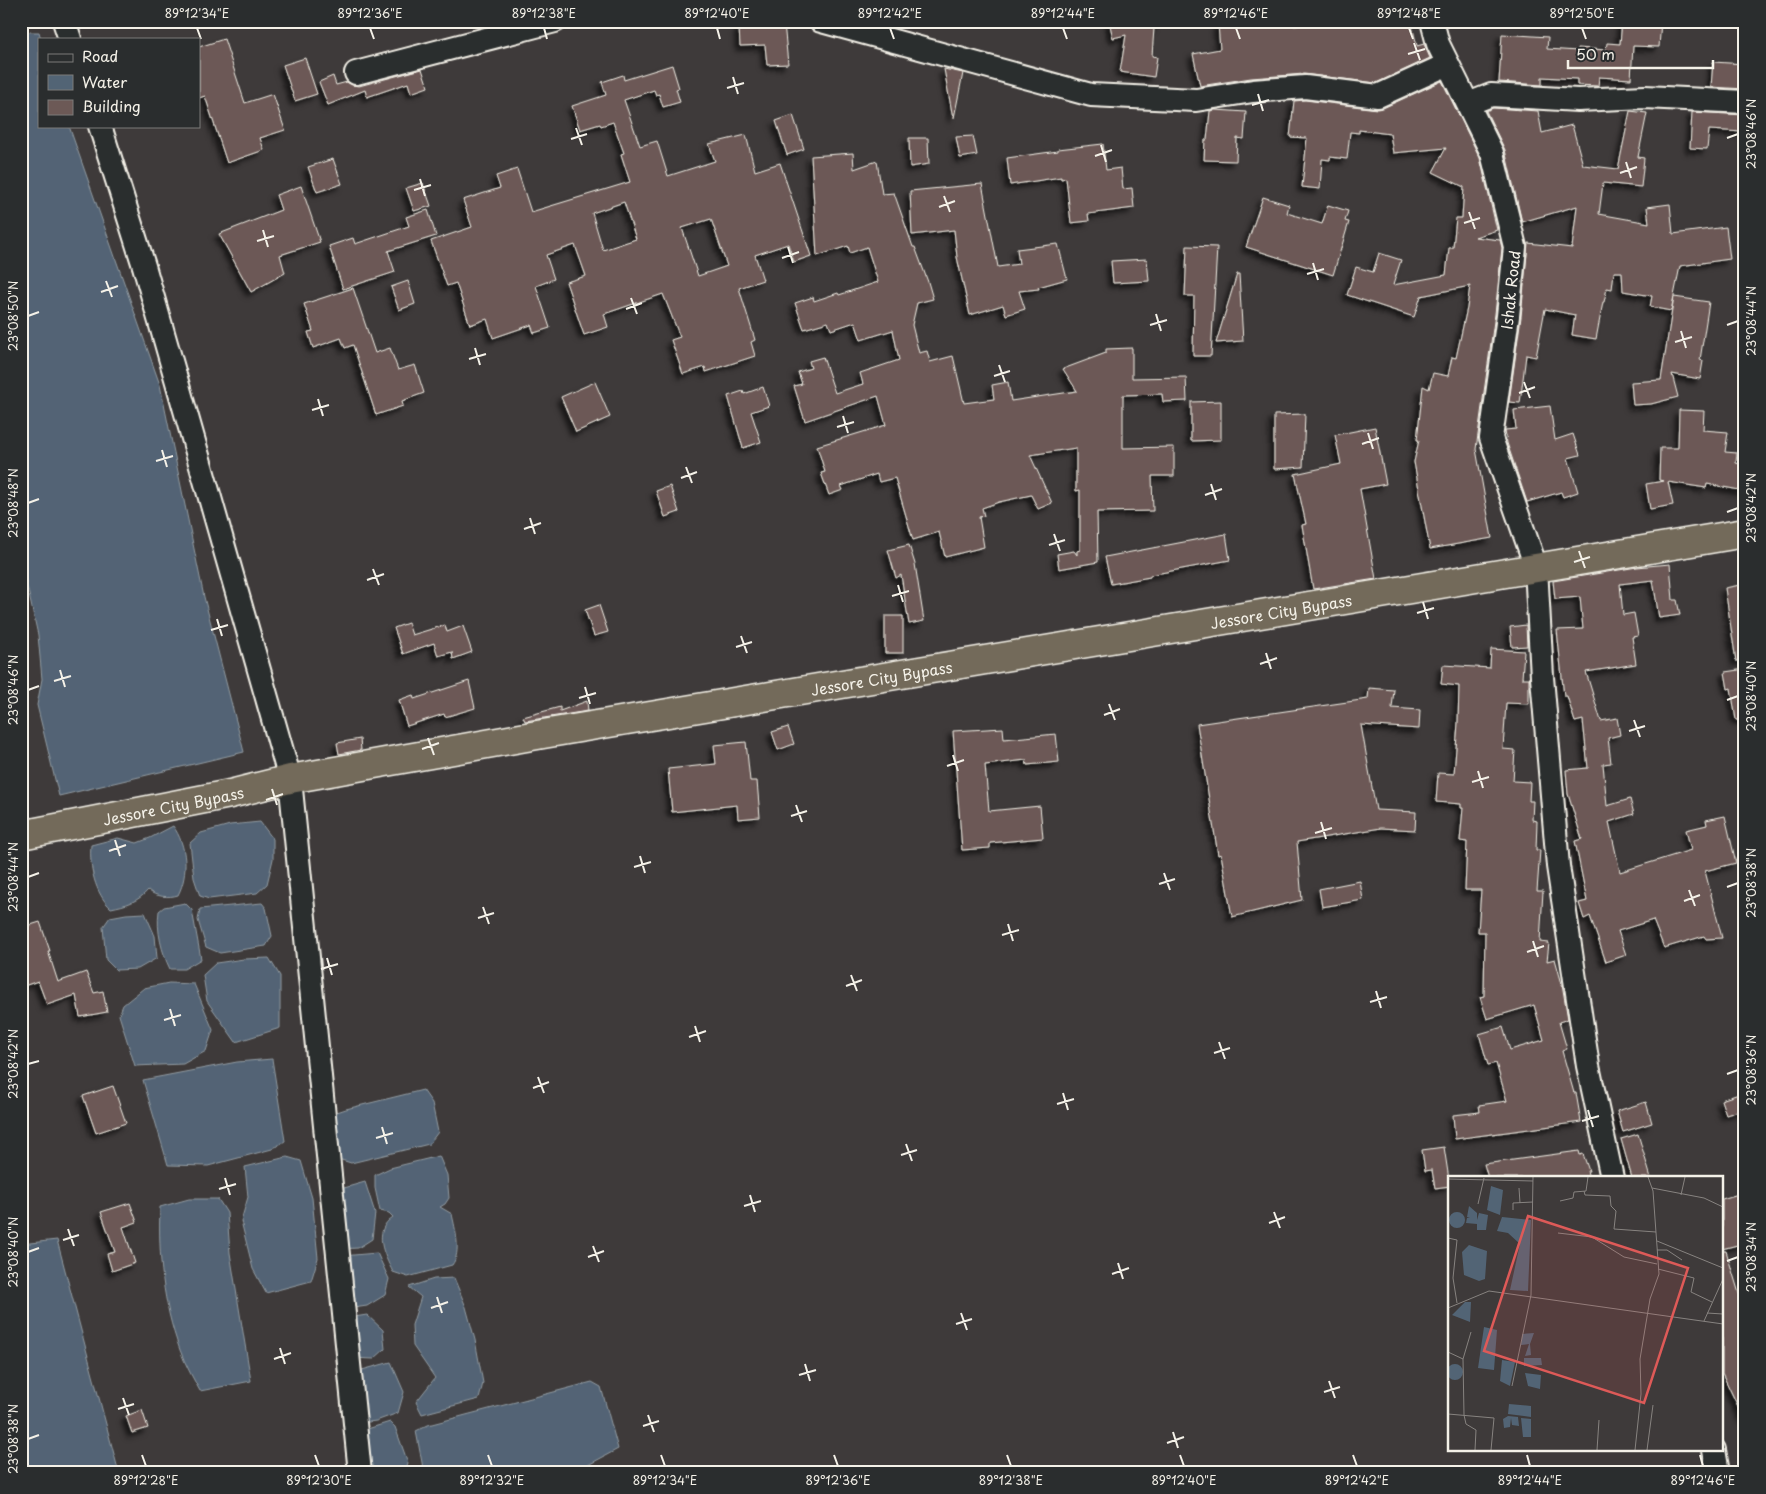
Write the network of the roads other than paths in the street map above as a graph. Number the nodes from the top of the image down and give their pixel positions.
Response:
1 (64, 21) edge
2 (555, 21) edge
3 (821, 21) edge
4 (1432, 21) edge
5 (70, 38) edge
6 (1448, 64) junction
7 (356, 73) dead end
8 (1745, 102) edge
9 (1468, 104) junction
10 (101, 128) edge
11 (1745, 533) edge
12 (1536, 567) junction
13 (290, 779) junction
14 (21, 835) edge
15 (1612, 1176) edge
16 (1714, 1452) edge
17 (360, 1473) edge
18 (1718, 1473) edge

1 - 5 street
2 - 7 street
3 - 6 street
4 - 6 street, Ishak Road
6 - 9 street, Ishak Road
8 - 9 street
9 - 12 street, Ishak Road
10 - 13 street
11 - 12 highway, Jessore City Bypass
12 - 13 highway, Jessore City Bypass
12 - 15 street, Ishak Road
13 - 14 highway, Jessore City Bypass
13 - 17 street
16 - 18 street

